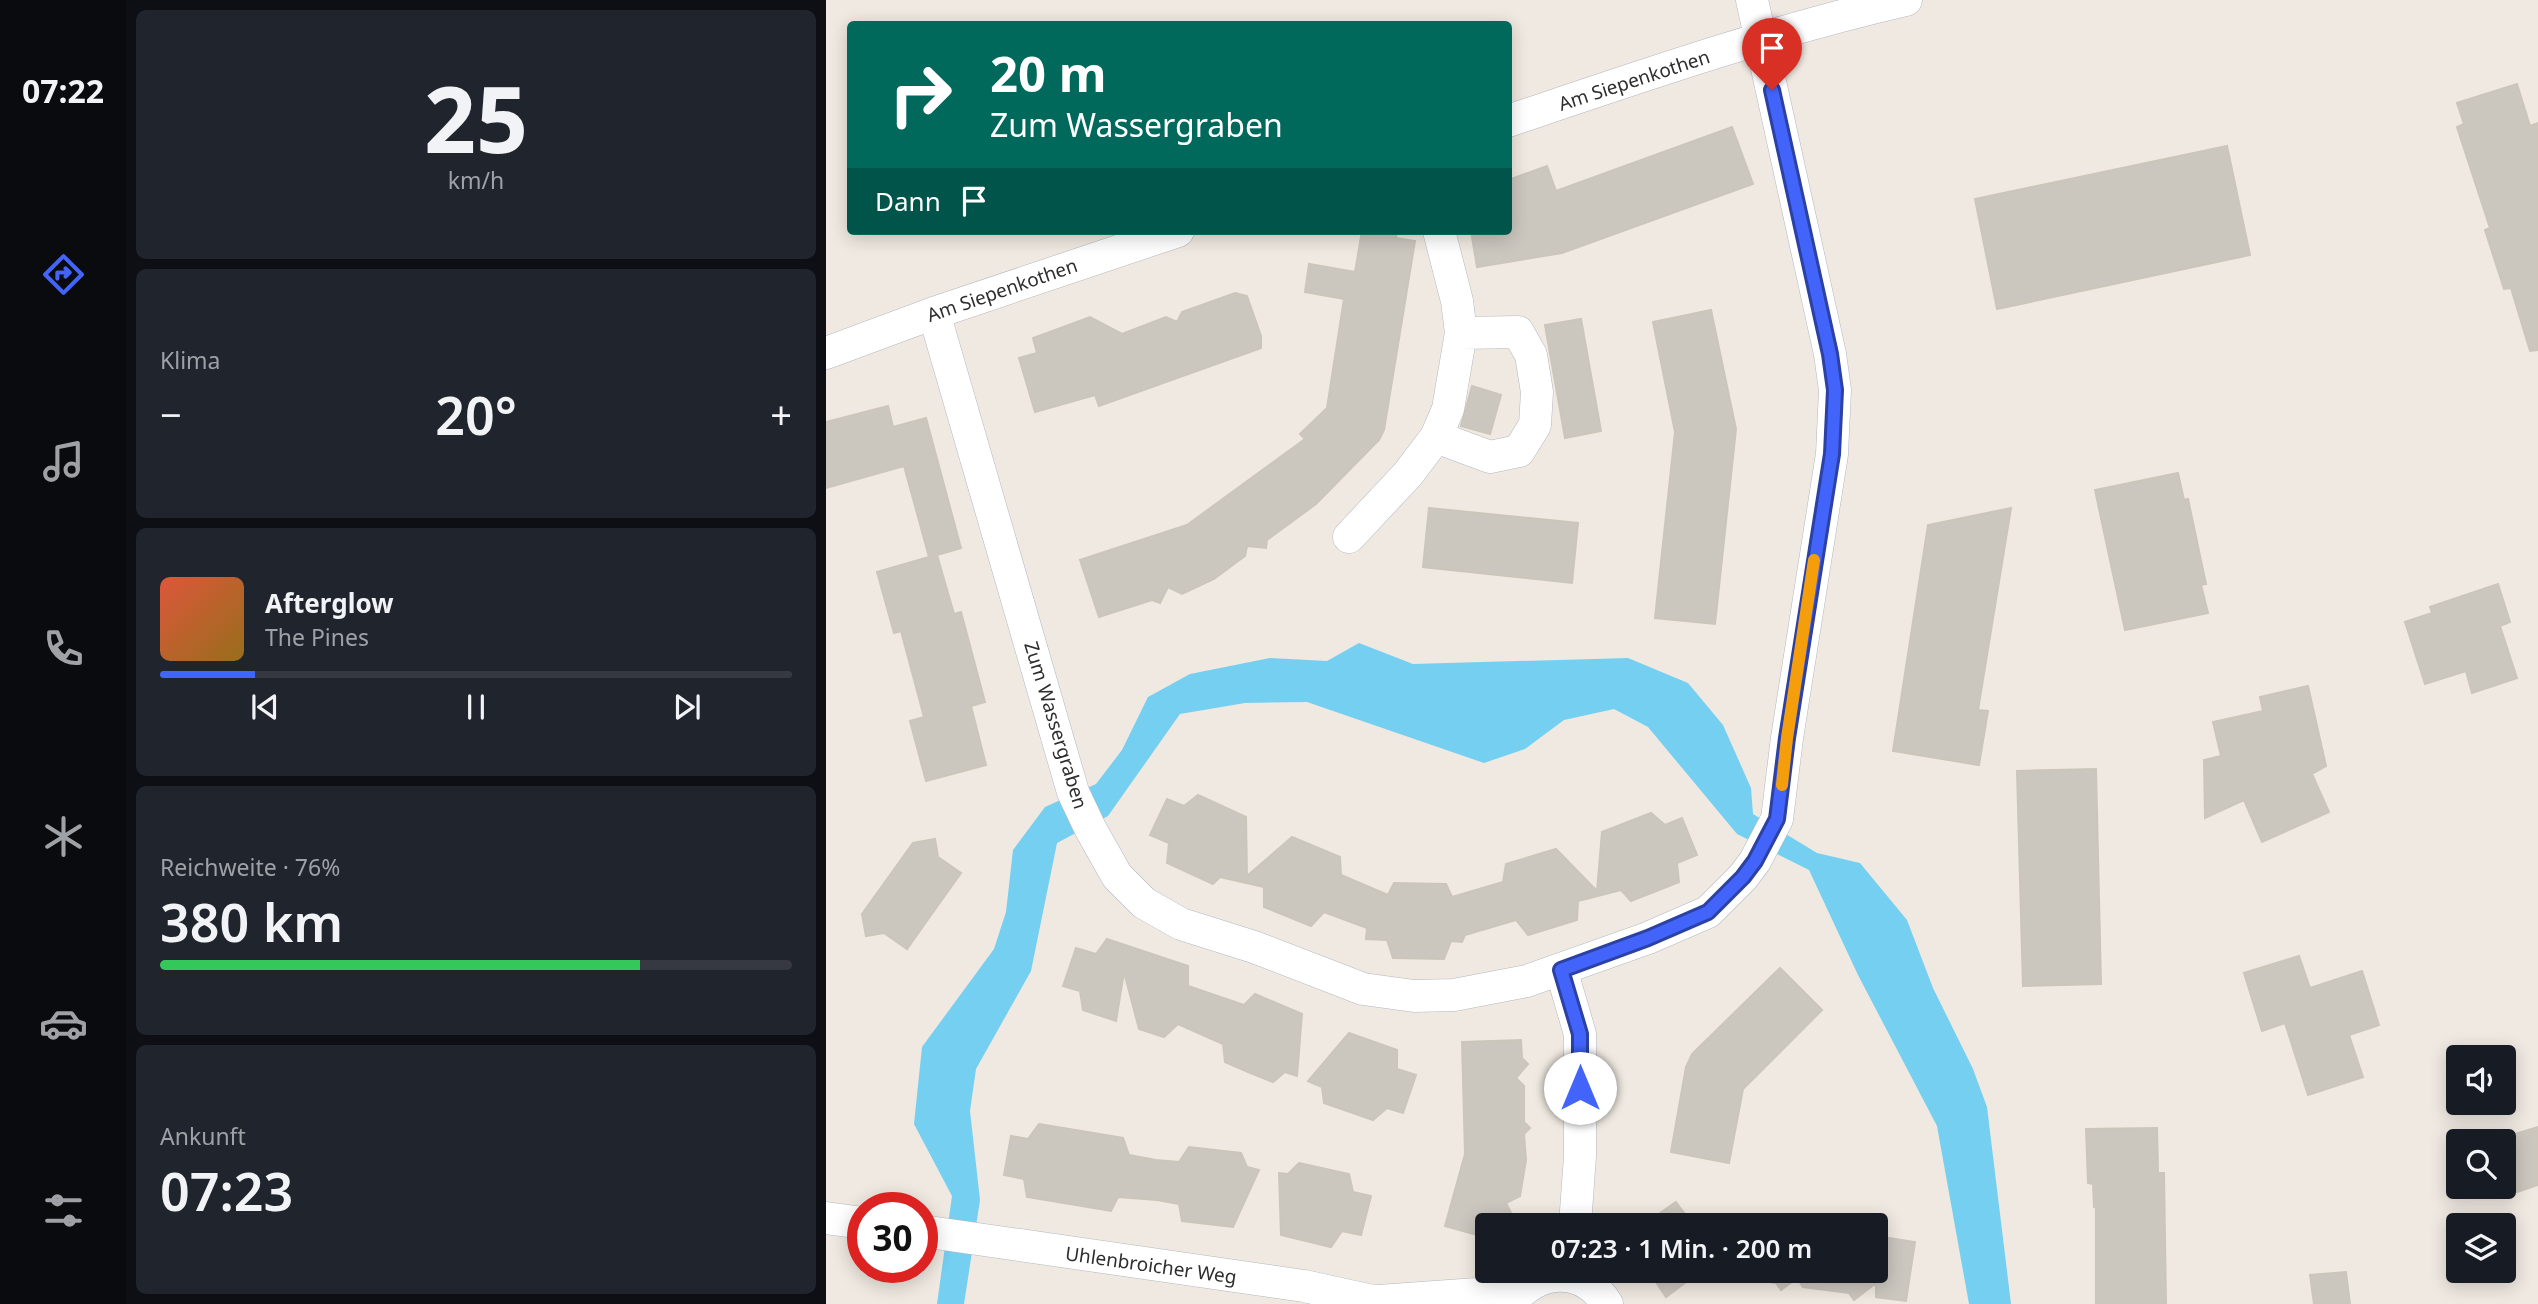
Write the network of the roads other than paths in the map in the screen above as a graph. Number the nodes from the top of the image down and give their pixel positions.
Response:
1 (1752, 0) edge
2 (1906, 0) edge
3 (1761, 40) junction
4 (1512, 120) edge
5 (1166, 235) edge
6 (1440, 235) edge
7 (934, 313) junction
8 (1461, 333) junction
9 (826, 353) edge
10 (1436, 437) junction
11 (1349, 537) dead end
12 (1561, 970) junction
13 (1576, 1213) edge
14 (826, 1218) edge
15 (847, 1221) edge
16 (938, 1233) edge
17 (1532, 1283) edge
18 (1586, 1283) edge
19 (1515, 1298) edge
20 (1382, 1302) edge
21 (1607, 1304) edge

1 - 3 street
2 - 3 street, Am Siepenkothen
3 - 4 street, Am Siepenkothen
3 - 12 street, Zum Wassergraben
5 - 7 street, Am Siepenkothen
6 - 8 street
7 - 9 street, Am Siepenkothen
7 - 12 street, Zum Wassergraben
8 - 10 street
8 - 10 street
10 - 11 street
12 - 13 street
14 - 15 street
16 - 20 street, Uhlenbroicher Weg
17 - 19 street, Uhlenbroicher Weg
18 - 21 street, Uhlenbroicher Weg
19 - 20 street, Uhlenbroicher Weg

